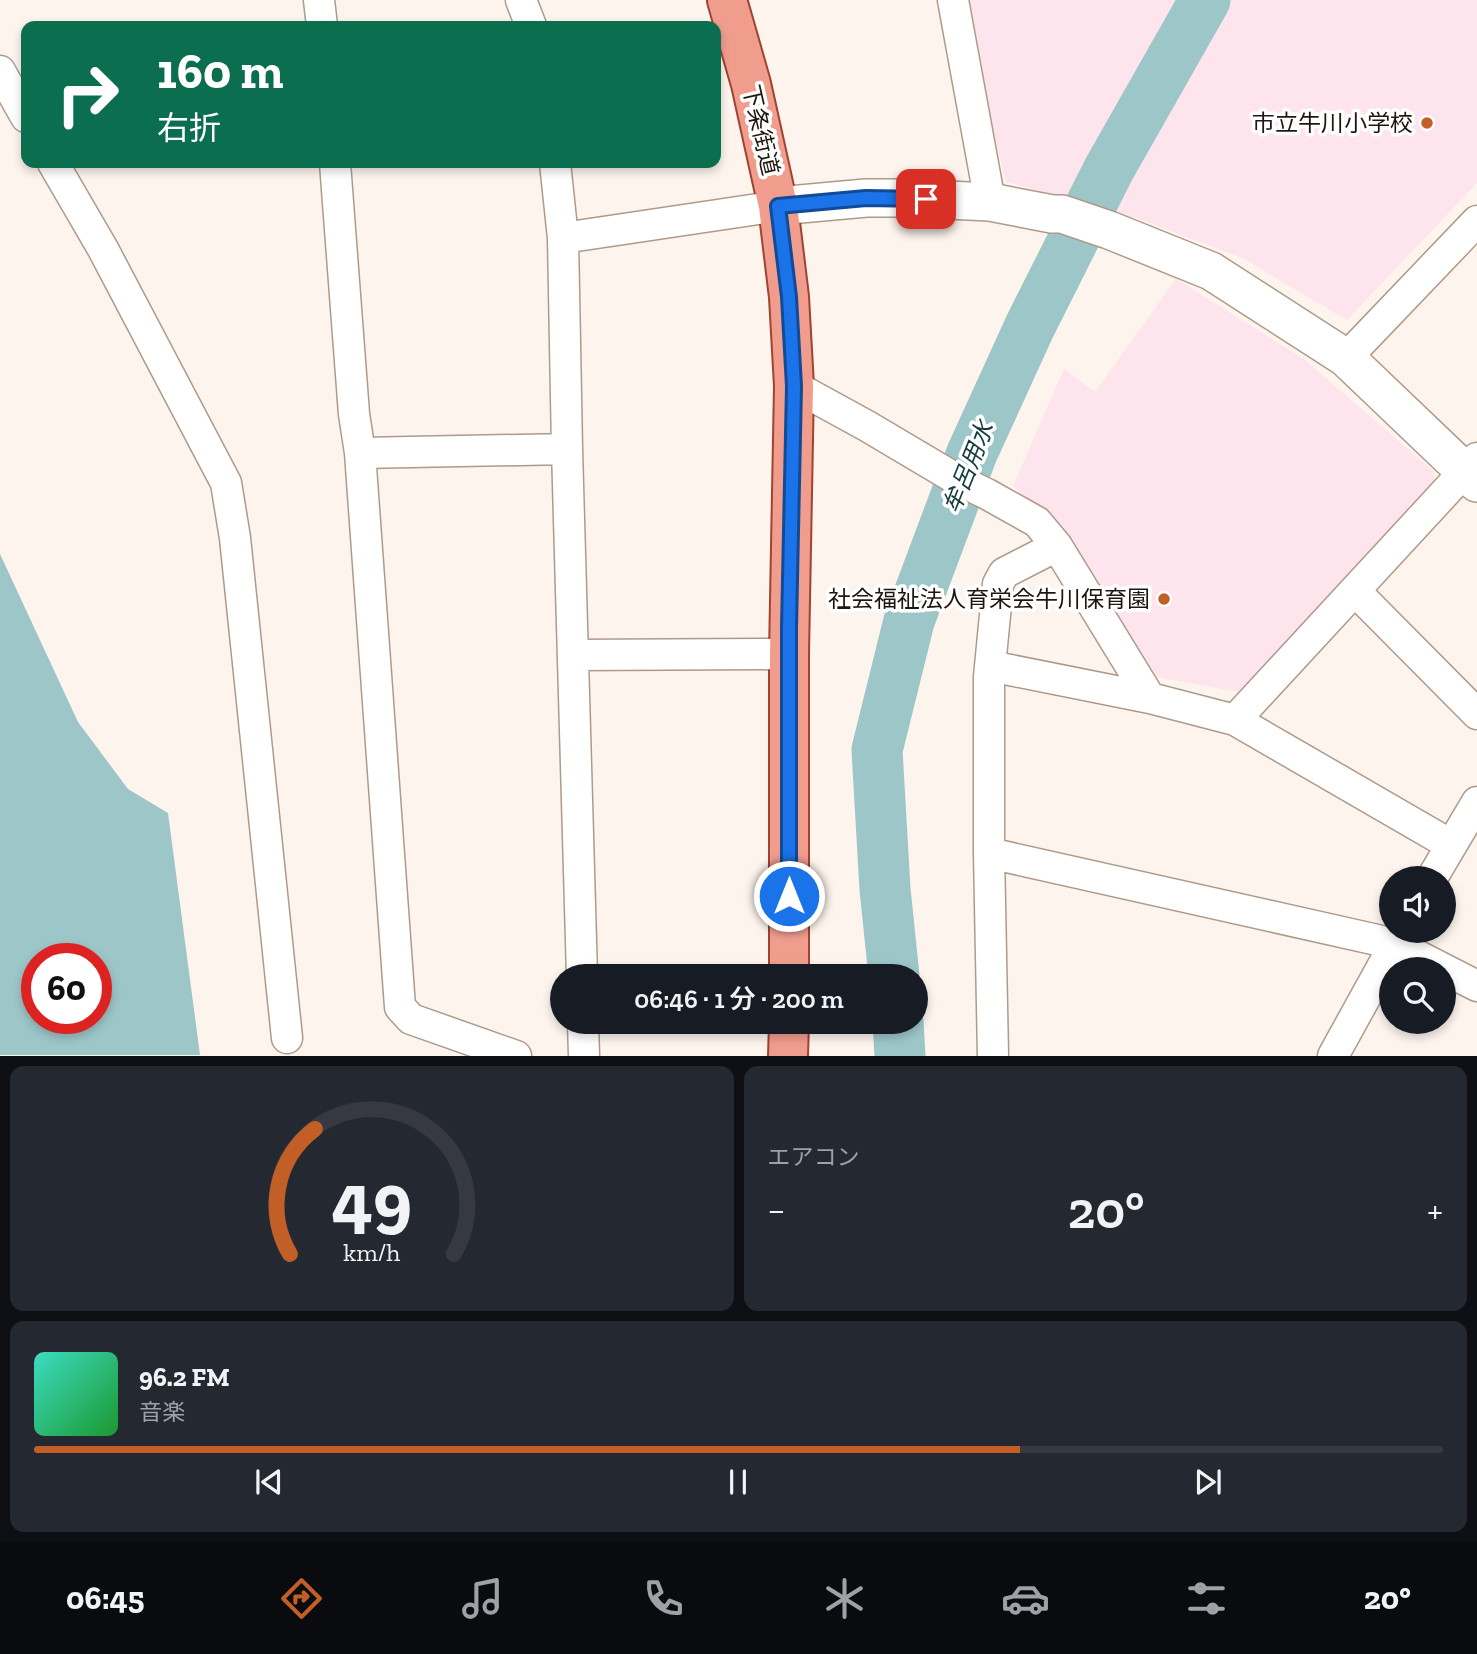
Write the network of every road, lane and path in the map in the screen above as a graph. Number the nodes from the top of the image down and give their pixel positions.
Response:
1 (319, 0) edge
2 (521, 0) edge
3 (727, 0) edge
4 (953, 0) edge
5 (322, 21) edge
6 (529, 21) edge
7 (0, 71) edge
8 (21, 108) edge
9 (56, 168) edge
10 (335, 168) edge
11 (556, 168) edge
12 (990, 202) junction
13 (778, 206) junction
14 (1477, 221) edge
15 (563, 238) junction
16 (1346, 358) junction
17 (794, 386) junction
18 (567, 449) junction
19 (360, 453) junction
20 (1473, 471) edge
21 (1058, 546) junction
22 (1355, 591) junction
23 (789, 654) junction
24 (573, 656) junction
25 (990, 666) junction
26 (1150, 698) junction
27 (1477, 714) edge
28 (1235, 720) junction
29 (1477, 802) edge
30 (1451, 845) junction
31 (989, 853) junction
32 (1439, 866) edge
33 (1379, 933) edge
34 (1396, 943) edge
35 (1409, 943) edge
36 (582, 964) edge
37 (789, 964) edge
38 (1477, 986) edge
39 (583, 1034) edge
40 (789, 1034) edge
41 (287, 1038) dead end
42 (516, 1055) edge
43 (584, 1055) edge
44 (788, 1055) edge
45 (993, 1055) edge
46 (1334, 1055) edge

1 - 5 street
2 - 6 street
3 - 13 main road, 下条街道
4 - 12 street
7 - 8 street
9 - 41 street
10 - 19 street
11 - 15 street
12 - 13 street
12 - 16 street
13 - 15 street
13 - 17 main road, 下条街道
14 - 16 street
15 - 18 street
16 - 20 street
17 - 21 street
17 - 23 main road, 下条街道
18 - 19 street
18 - 24 street
19 - 42 street
20 - 22 street
21 - 25 street
21 - 26 street
22 - 27 street
22 - 28 street
23 - 24 street
23 - 37 main road, 下条街道
24 - 36 street
25 - 26 street
25 - 31 street
26 - 28 street
28 - 30 street
29 - 30 street
30 - 32 street
31 - 33 street
31 - 45 street
34 - 46 street
35 - 38 street
39 - 43 street
40 - 44 main road

